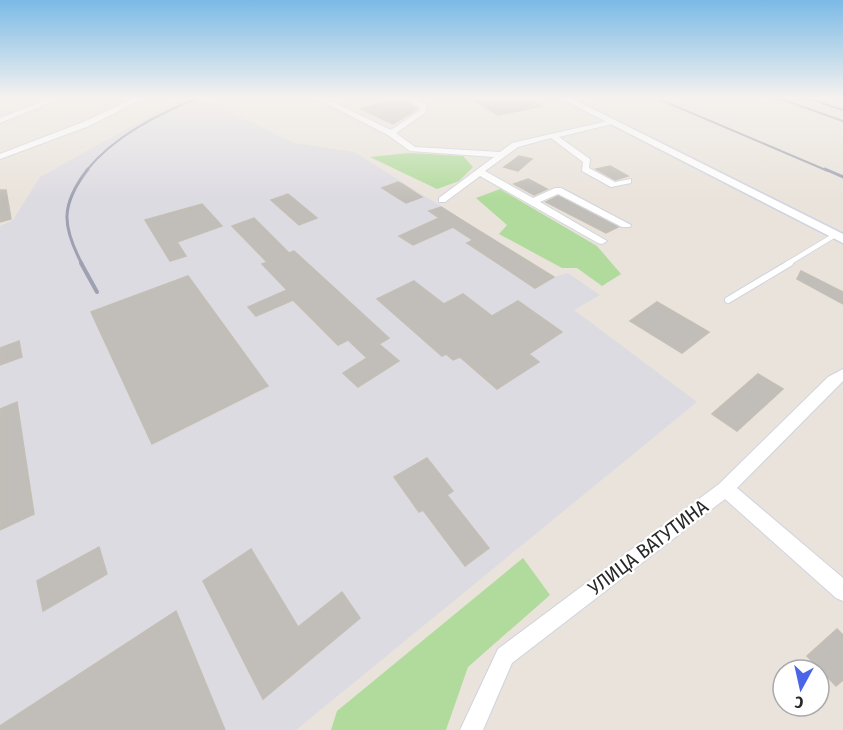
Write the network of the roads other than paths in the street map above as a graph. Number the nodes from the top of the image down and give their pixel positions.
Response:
1 (68, 131) edge
2 (387, 131) edge
3 (394, 131) edge
4 (573, 131) edge
5 (627, 131) edge
6 (391, 133) junction
7 (553, 136) junction
8 (503, 155) junction
9 (0, 157) edge
10 (480, 172) junction
11 (628, 181) dead end
12 (442, 200) dead end
13 (533, 202) junction
14 (626, 225) dead end
15 (839, 237) edge
16 (602, 241) dead end
17 (728, 300) dead end
18 (840, 381) edge
19 (724, 489) junction
20 (843, 591) edge
21 (471, 730) edge

1 - 9 street
2 - 6 street
3 - 6 street
4 - 7 street
5 - 15 street
6 - 8 street
7 - 8 street
7 - 11 street
8 - 10 street
10 - 12 street
10 - 13 street
13 - 14 street
13 - 16 street
15 - 17 lane
18 - 19 street, УЛИЦА ВАТУТИНА
19 - 20 street
19 - 21 street, УЛИЦА ВАТУТИНА

